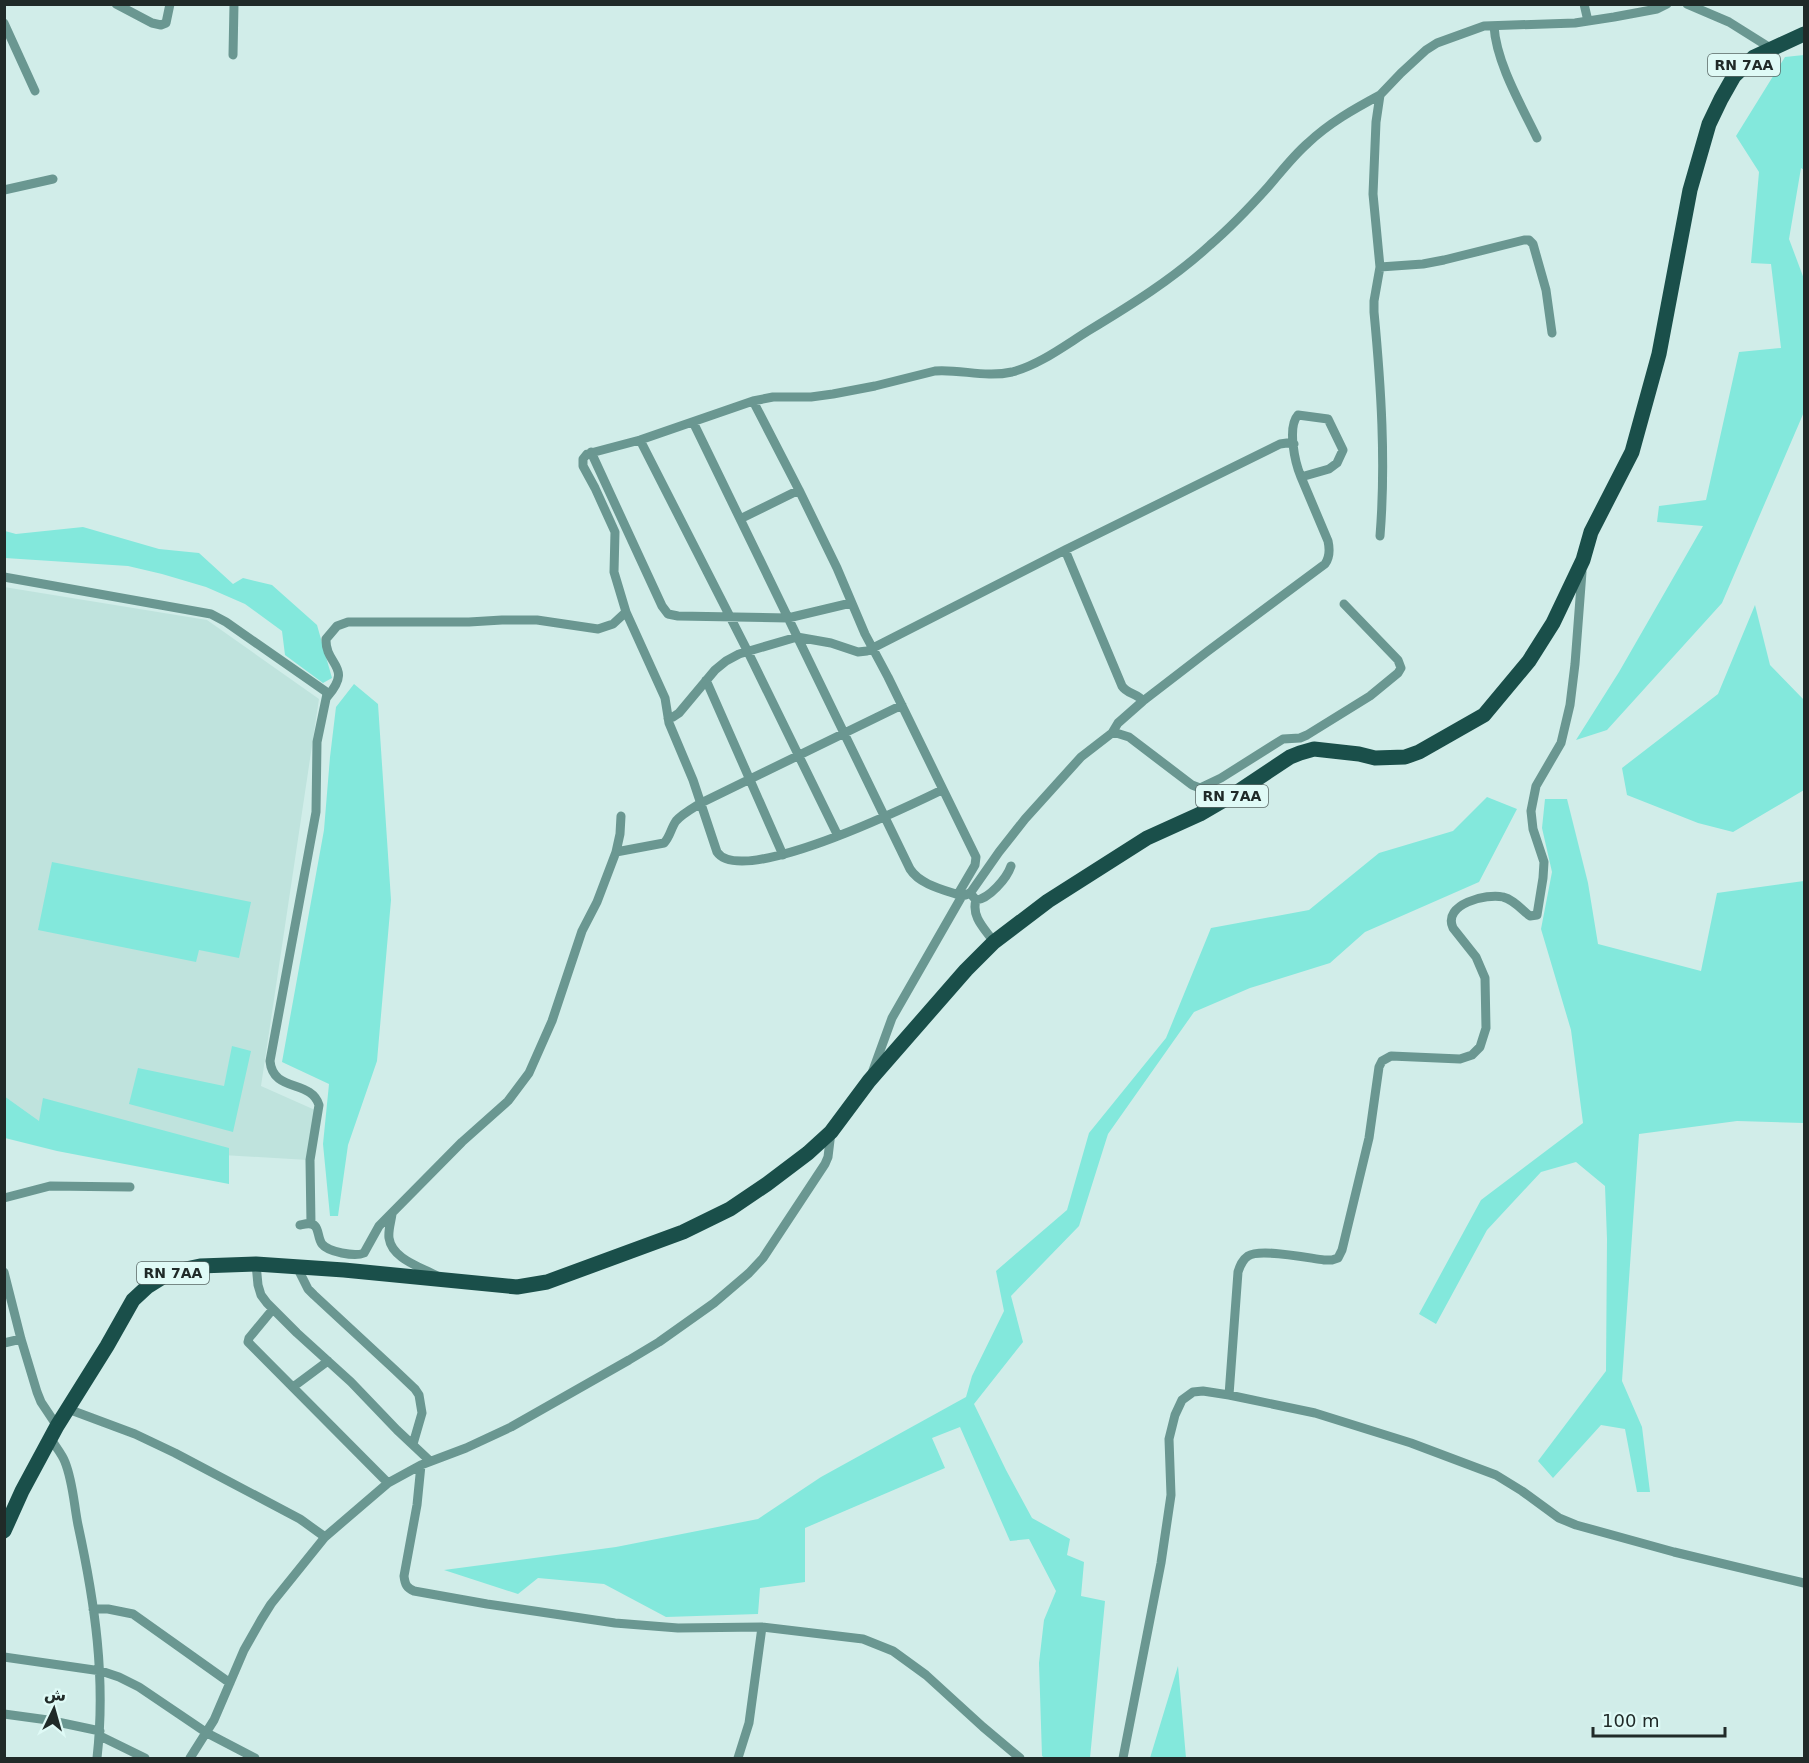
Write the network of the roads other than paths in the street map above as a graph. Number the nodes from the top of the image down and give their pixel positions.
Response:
1 (116, 4) edge
2 (170, 4) edge
3 (234, 4) edge
4 (1584, 4) edge
5 (1666, 4) edge
6 (1687, 4) edge
7 (1588, 21) junction
8 (4, 23) edge
9 (1494, 26) junction
10 (1804, 34) edge
11 (1772, 49) junction
12 (234, 55) dead end
13 (35, 91) dead end
14 (1380, 95) junction
15 (1537, 138) dead end
16 (53, 179) dead end
17 (4, 190) edge
18 (1380, 267) junction
19 (1552, 333) dead end
20 (753, 401) junction
21 (693, 422) junction
22 (640, 440) junction
23 (1294, 444) junction
24 (591, 452) junction
25 (1301, 477) junction
26 (799, 490) junction
27 (741, 519) junction
28 (1380, 536) dead end
29 (1065, 550) junction
30 (1583, 560) junction
31 (4, 577) edge
32 (851, 603) junction
33 (1344, 604) dead end
34 (626, 612) junction
35 (729, 617) junction
36 (788, 618) junction
37 (797, 637) junction
38 (873, 648) junction
39 (748, 651) junction
40 (706, 680) junction
41 (327, 697) junction
42 (1143, 701) junction
43 (902, 705) junction
44 (668, 718) junction
45 (1113, 732) junction
46 (844, 733) junction
47 (1298, 746) junction
48 (798, 755) junction
49 (751, 778) junction
50 (942, 790) junction
51 (701, 803) junction
52 (621, 816) dead end
53 (885, 817) junction
54 (838, 836) junction
55 (616, 852) junction
56 (783, 855) junction
57 (1011, 866) dead end
58 (967, 896) junction
59 (994, 942) junction
60 (869, 1081) junction
61 (831, 1132) junction
62 (130, 1187) dead end
63 (4, 1198) edge
64 (392, 1212) junction
65 (311, 1224) junction
66 (300, 1225) dead end
67 (256, 1264) junction
68 (297, 1267) junction
69 (4, 1272) edge
70 (447, 1281) junction
71 (273, 1309) junction
72 (21, 1339) junction
73 (4, 1342) edge
74 (328, 1361) junction
75 (293, 1387) junction
76 (1229, 1395) junction
77 (68, 1409) junction
78 (54, 1432) junction
79 (413, 1444) junction
80 (426, 1463) junction
81 (388, 1483) junction
82 (4, 1531) edge
83 (325, 1537) junction
84 (1804, 1583) edge
85 (92, 1598) junction
86 (93, 1609) junction
87 (108, 1609) junction
88 (95, 1622) junction
89 (762, 1627) junction
90 (4, 1657) edge
91 (101, 1671) junction
92 (230, 1683) junction
93 (4, 1714) edge
94 (207, 1733) junction
95 (100, 1734) junction
96 (97, 1758) edge
97 (144, 1758) edge
98 (190, 1758) edge
99 (255, 1758) edge
100 (738, 1758) edge
101 (1020, 1758) edge
102 (1123, 1758) edge

1 - 2 street
3 - 12 street
4 - 7 street
5 - 7 street
6 - 11 street
7 - 9 street
8 - 13 street
9 - 14 street
9 - 15 street
10 - 11 main road, RN 7AA
11 - 30 main road, RN 7AA
14 - 18 street
14 - 20 street
16 - 17 street
18 - 19 street
18 - 28 street
20 - 21 street
20 - 26 street
21 - 22 street
21 - 27 street
22 - 24 street
22 - 35 street
23 - 25 street
23 - 25 street
23 - 29 street
24 - 34 street
24 - 35 street
25 - 42 street
26 - 27 street
26 - 32 street
27 - 36 street
29 - 38 street
29 - 42 street
30 - 47 main road, RN 7AA
30 - 76 street
31 - 41 street
32 - 36 street
32 - 38 street
33 - 47 street
34 - 41 street
34 - 44 street
35 - 36 street
35 - 39 street
36 - 37 street
37 - 38 street
37 - 39 street
37 - 46 street
38 - 43 street
39 - 40 street
39 - 48 street
40 - 44 street
40 - 49 street
41 - 65 street
42 - 45 street
43 - 46 street
43 - 50 street
44 - 51 street
45 - 47 street
45 - 58 street
46 - 48 street
46 - 53 street
47 - 59 main road, RN 7AA
48 - 49 street
48 - 54 street
49 - 51 street
49 - 56 street
50 - 53 street
50 - 58 street
51 - 55 street
51 - 56 street
52 - 55 street
53 - 54 street
53 - 58 street
54 - 56 street
55 - 64 street
57 - 58 street
58 - 59 street
58 - 60 street
59 - 60 main road, RN 7AA
60 - 61 main road, RN 7AA
61 - 70 main road, RN 7AA
61 - 80 street
62 - 63 street
64 - 65 street
64 - 70 street
65 - 66 street
67 - 68 main road, RN 7AA
67 - 71 street
67 - 77 main road, RN 7AA
68 - 70 main road, RN 7AA
68 - 79 street
69 - 72 street
71 - 74 street
71 - 75 street
72 - 73 street
72 - 78 street
74 - 75 street
74 - 79 street
75 - 81 street
76 - 84 street
76 - 102 street
77 - 78 main road, RN 7AA
77 - 83 street
78 - 82 main road, RN 7AA
78 - 85 street
79 - 80 street
80 - 81 street
80 - 89 street
81 - 83 street
83 - 92 street
85 - 86 street
85 - 87 street
86 - 87 street
86 - 88 street
87 - 88 street
87 - 92 street
88 - 91 street
89 - 100 street
89 - 101 street
90 - 91 street
91 - 94 street
91 - 95 street
92 - 94 street
93 - 95 street
94 - 98 street
94 - 99 street
95 - 96 street
95 - 97 street

